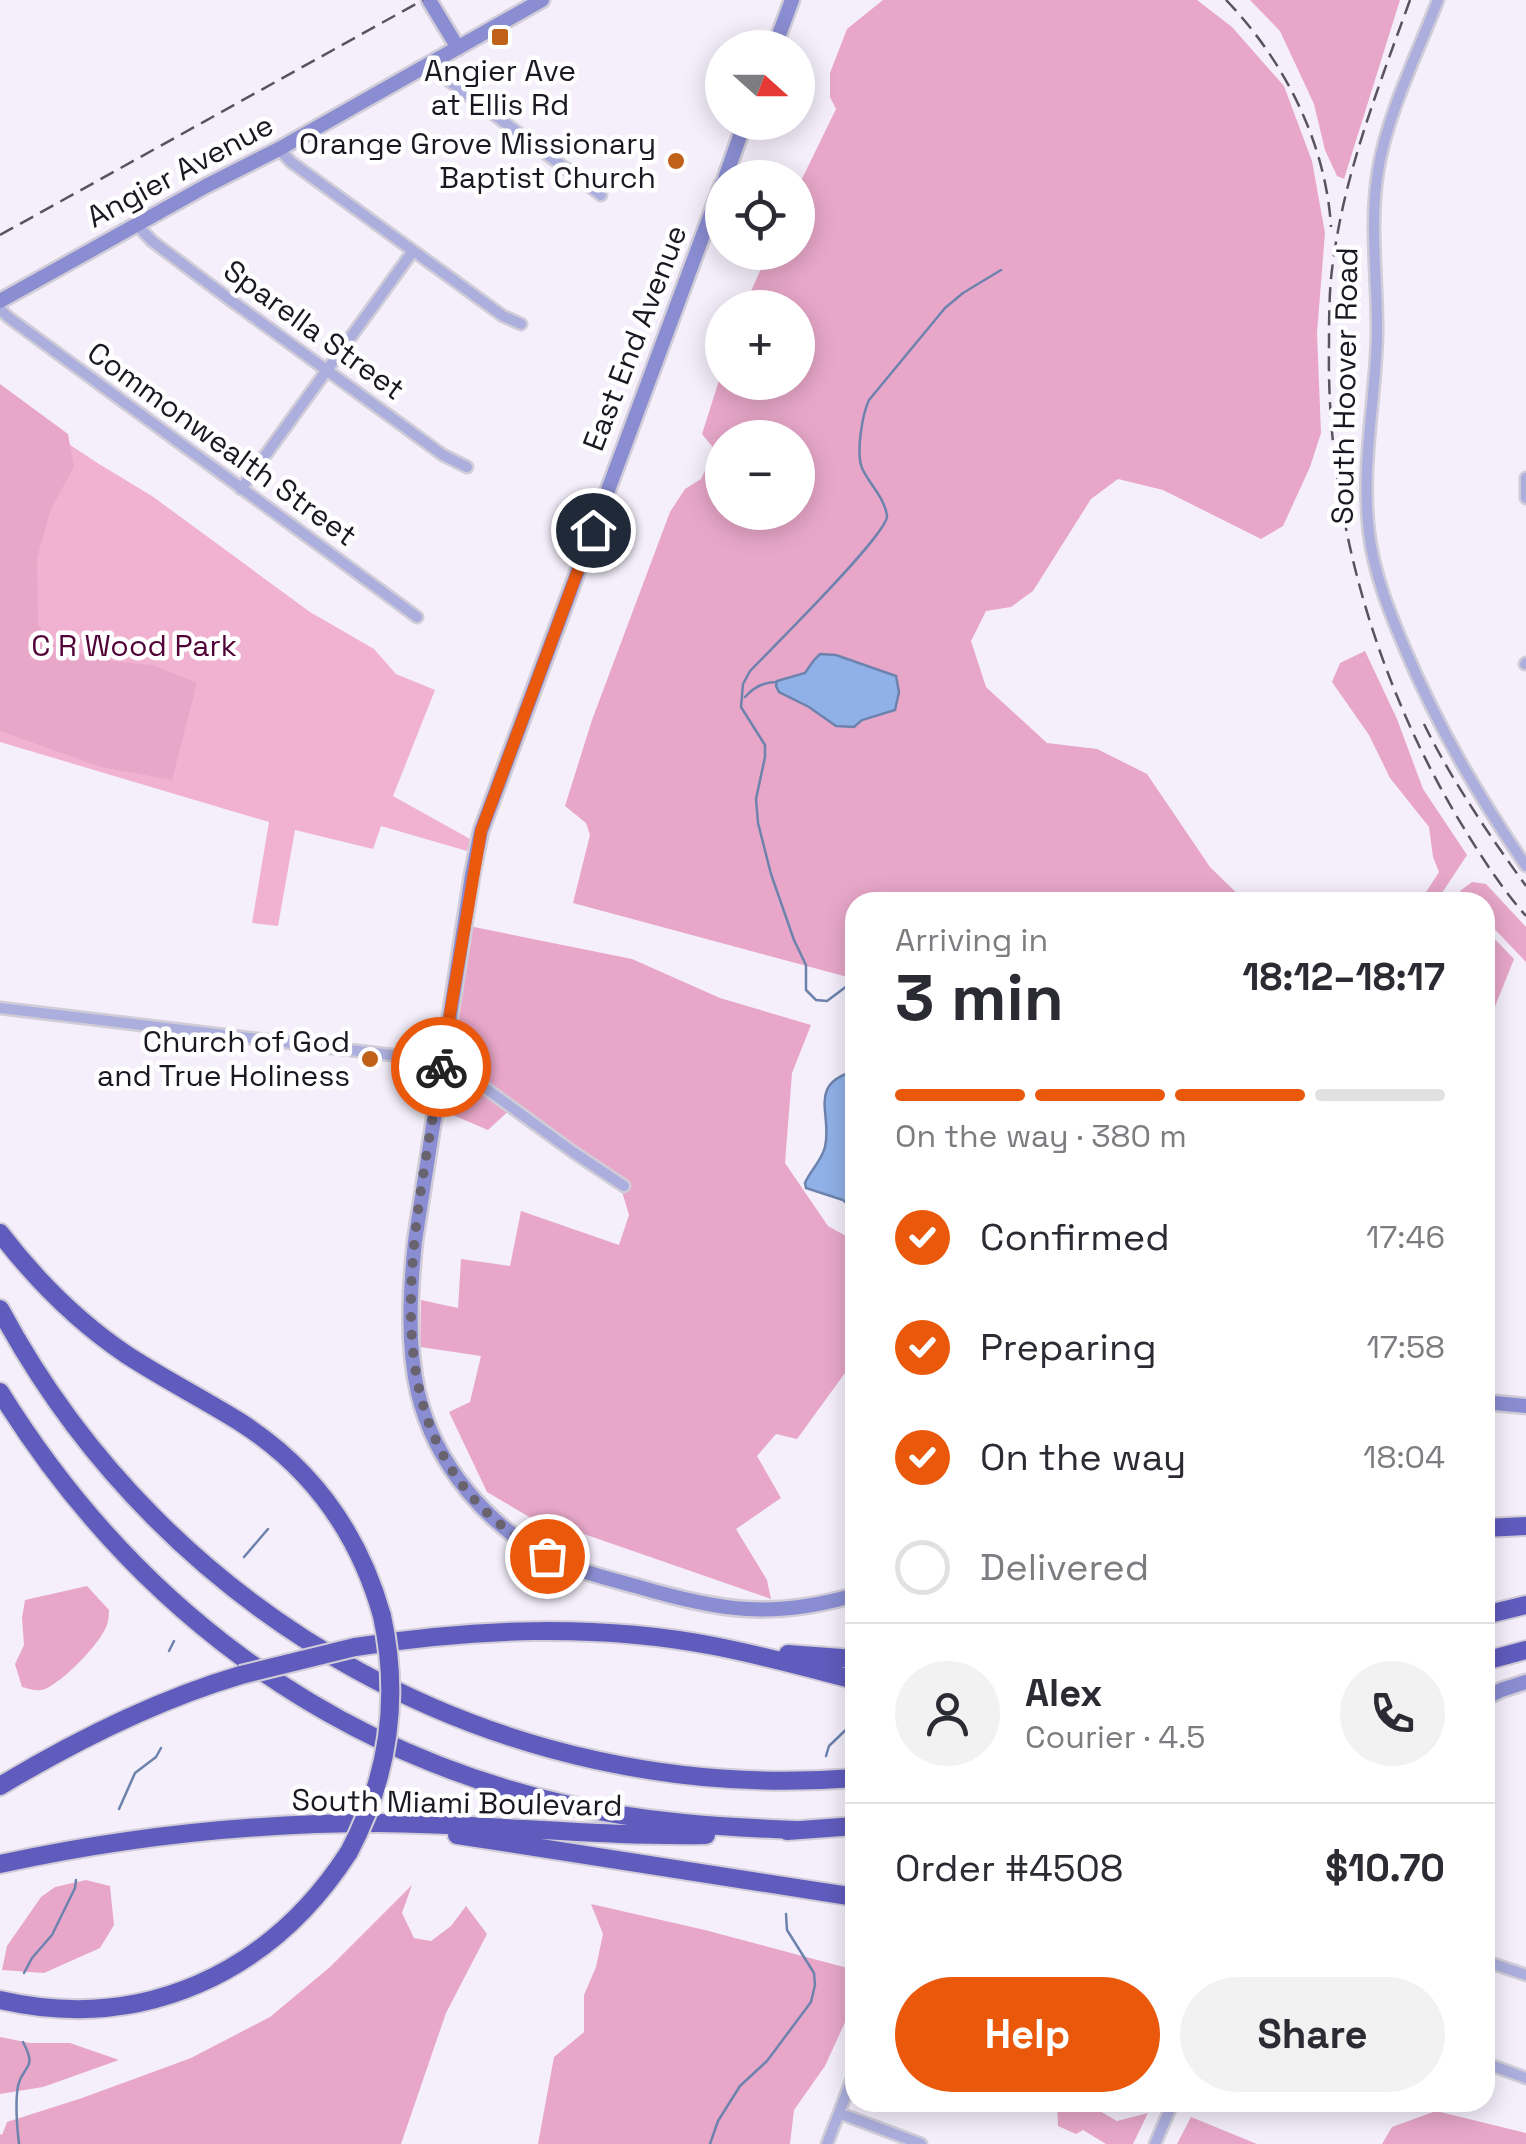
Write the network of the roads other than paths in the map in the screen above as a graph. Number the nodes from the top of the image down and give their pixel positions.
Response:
1 (430, 0) edge
2 (542, 0) edge
3 (792, 0) edge
4 (1438, 0) edge
5 (781, 30) edge
6 (458, 48) junction
7 (428, 65) junction
8 (279, 149) junction
9 (600, 195) dead end
10 (136, 225) junction
11 (705, 232) edge
12 (413, 251) junction
13 (0, 301) edge
14 (0, 309) edge
15 (521, 324) dead end
16 (327, 371) junction
17 (468, 467) dead end
18 (1526, 478) edge
19 (241, 489) junction
20 (1526, 498) edge
21 (417, 617) dead end
22 (1526, 866) edge
23 (0, 1008) edge
24 (442, 1060) junction
25 (624, 1186) dead end
26 (0, 1233) edge
27 (0, 1309) edge
28 (0, 1392) edge
29 (1495, 1403) edge
30 (1526, 1406) edge
31 (1526, 1526) edge
32 (1495, 1528) edge
33 (845, 1598) edge
34 (1526, 1605) edge
35 (1495, 1613) edge
36 (713, 1646) junction
37 (1526, 1650) edge
38 (845, 1658) edge
39 (1495, 1658) edge
40 (845, 1678) edge
41 (1526, 1682) edge
42 (1495, 1693) edge
43 (845, 1778) edge
44 (0, 1786) edge
45 (332, 1824) junction
46 (845, 1827) edge
47 (795, 1830) junction
48 (0, 1864) edge
49 (845, 1895) edge
50 (1495, 1964) edge
51 (1526, 1975) edge
52 (0, 2000) edge
53 (1495, 2067) edge
54 (1526, 2078) edge
55 (845, 2097) edge
56 (1169, 2112) edge
57 (839, 2113) junction
58 (827, 2144) edge
59 (921, 2144) edge
60 (1155, 2144) edge

1 - 6 street
2 - 6 street, Angier Avenue
3 - 5 street
4 - 22 street, South Hoover Road
6 - 7 street, Angier Avenue
7 - 8 street, Angier Avenue
7 - 9 street
8 - 10 street, Angier Avenue
8 - 12 street
10 - 13 street, Angier Avenue
10 - 16 street, Sparella Street
11 - 24 street, East End Avenue
12 - 15 street
12 - 16 street
14 - 19 street, Commonwealth Street
16 - 17 street, Sparella Street
16 - 19 street
18 - 20 street
19 - 21 street, Commonwealth Street
23 - 24 street
24 - 25 street
24 - 33 street, East End Avenue
26 - 52 highway, bridge
27 - 43 highway
28 - 47 highway
29 - 30 street
31 - 32 highway
34 - 35 highway
36 - 38 highway
36 - 40 highway
36 - 44 highway, bridge
37 - 39 highway
41 - 42 street
45 - 47 highway, South Miami Boulevard
45 - 48 highway, South Miami Boulevard
45 - 49 highway
46 - 47 highway
50 - 51 street
53 - 54 street
55 - 57 street
56 - 60 street
57 - 58 street
57 - 59 street

